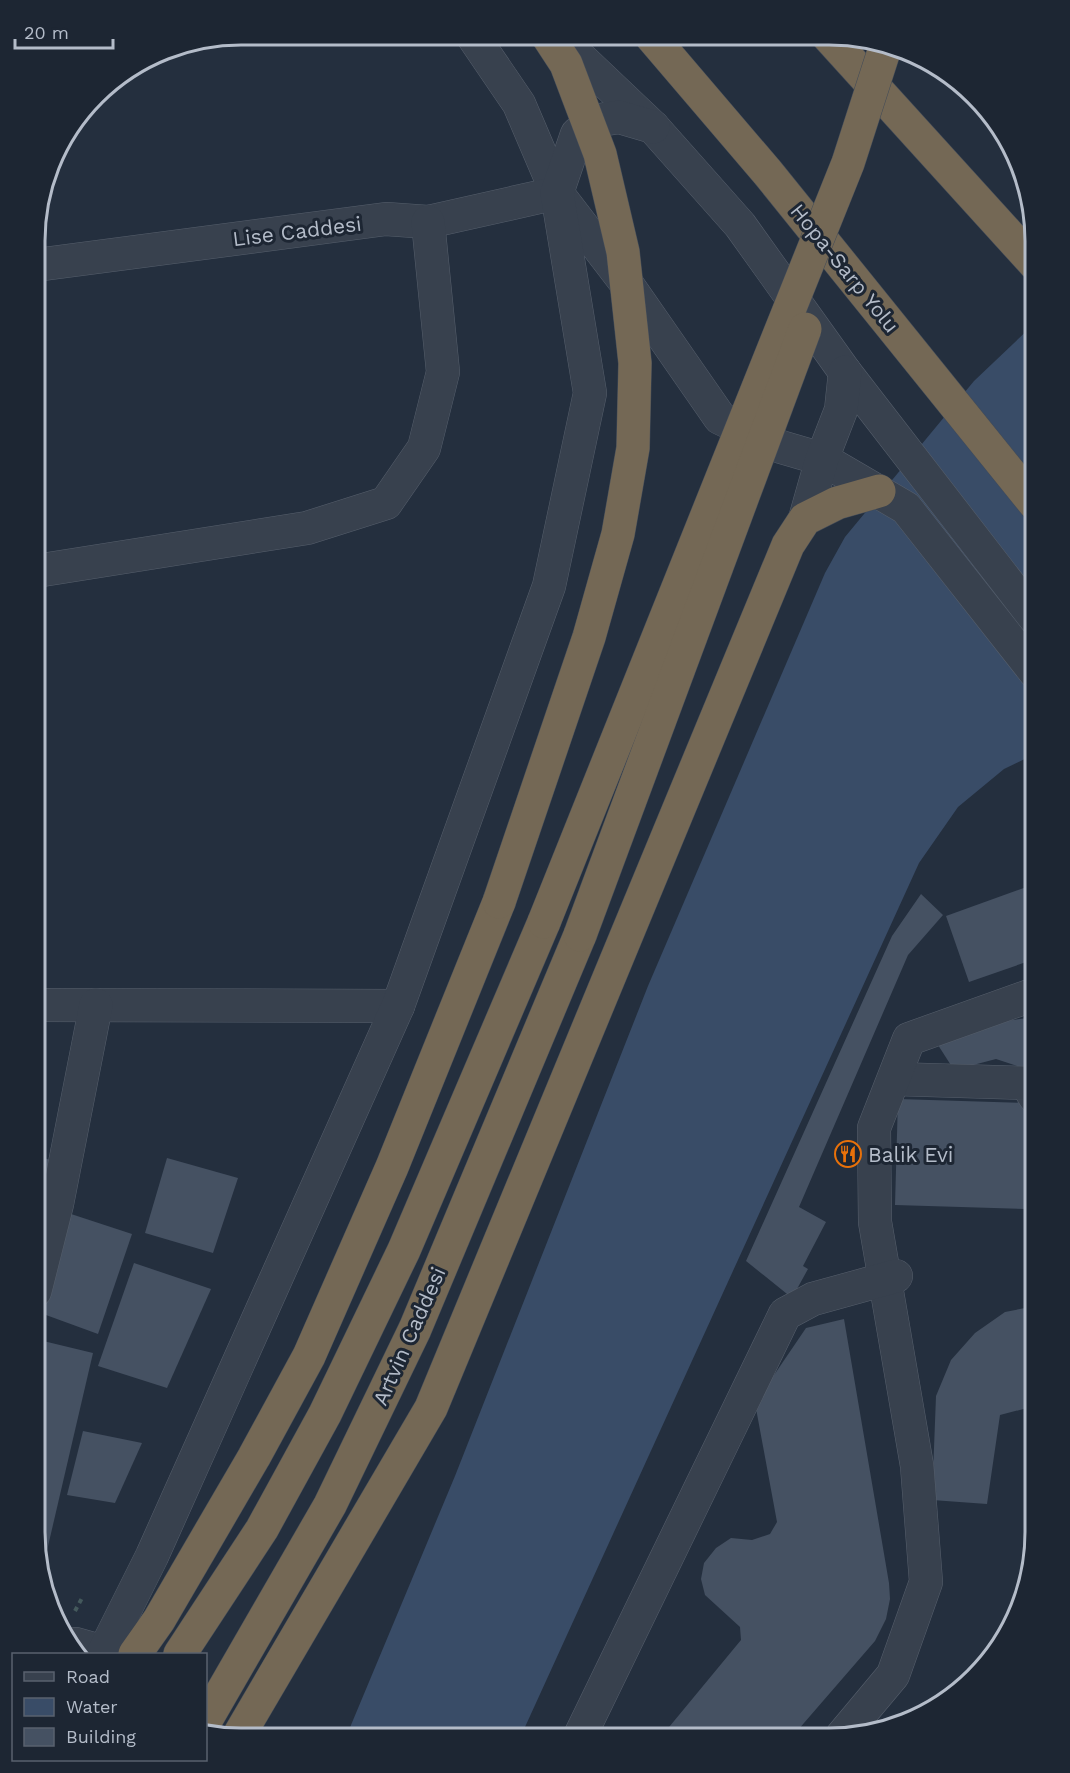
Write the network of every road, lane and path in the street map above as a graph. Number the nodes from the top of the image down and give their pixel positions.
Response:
1 (479, 45) edge
2 (554, 45) edge
3 (567, 45) edge
4 (659, 45) edge
5 (837, 46) edge
6 (883, 53) edge
7 (905, 60) edge
8 (653, 127) junction
9 (557, 193) junction
10 (428, 222) junction
11 (1025, 253) edge
12 (45, 264) edge
13 (45, 284) edge
14 (845, 372) junction
15 (822, 459) junction
16 (1025, 491) edge
17 (893, 500) junction
18 (805, 519) junction
19 (45, 570) edge
20 (1025, 605) edge
21 (1025, 660) edge
22 (1025, 998) edge
23 (45, 1005) edge
24 (96, 1005) junction
25 (398, 1006) junction
26 (894, 1078) junction
27 (1025, 1083) edge
28 (45, 1251) edge
29 (890, 1277) junction
30 (105, 1651) edge
31 (181, 1653) edge
32 (207, 1718) edge
33 (850, 1727) edge
34 (243, 1728) edge
35 (584, 1728) edge

1 - 9 street
2 - 30 highway, bridge
3 - 8 street
4 - 16 highway, Hopa-Sarp Yolu
5 - 11 highway
6 - 31 highway, Artvin Caddesi, bridge
7 - 32 highway, Artvin Caddesi, bridge
8 - 9 street
8 - 14 street
9 - 10 street, Lise Caddesi
9 - 15 street
9 - 25 street
10 - 12 street, Lise Caddesi
10 - 13 street
10 - 19 street
14 - 15 street
14 - 20 street
15 - 17 street
15 - 18 street
17 - 18 highway
17 - 21 street
18 - 34 highway
22 - 26 street
23 - 24 street
24 - 25 street
24 - 28 street
25 - 30 street
26 - 27 street
26 - 29 street
29 - 33 street
29 - 35 street

